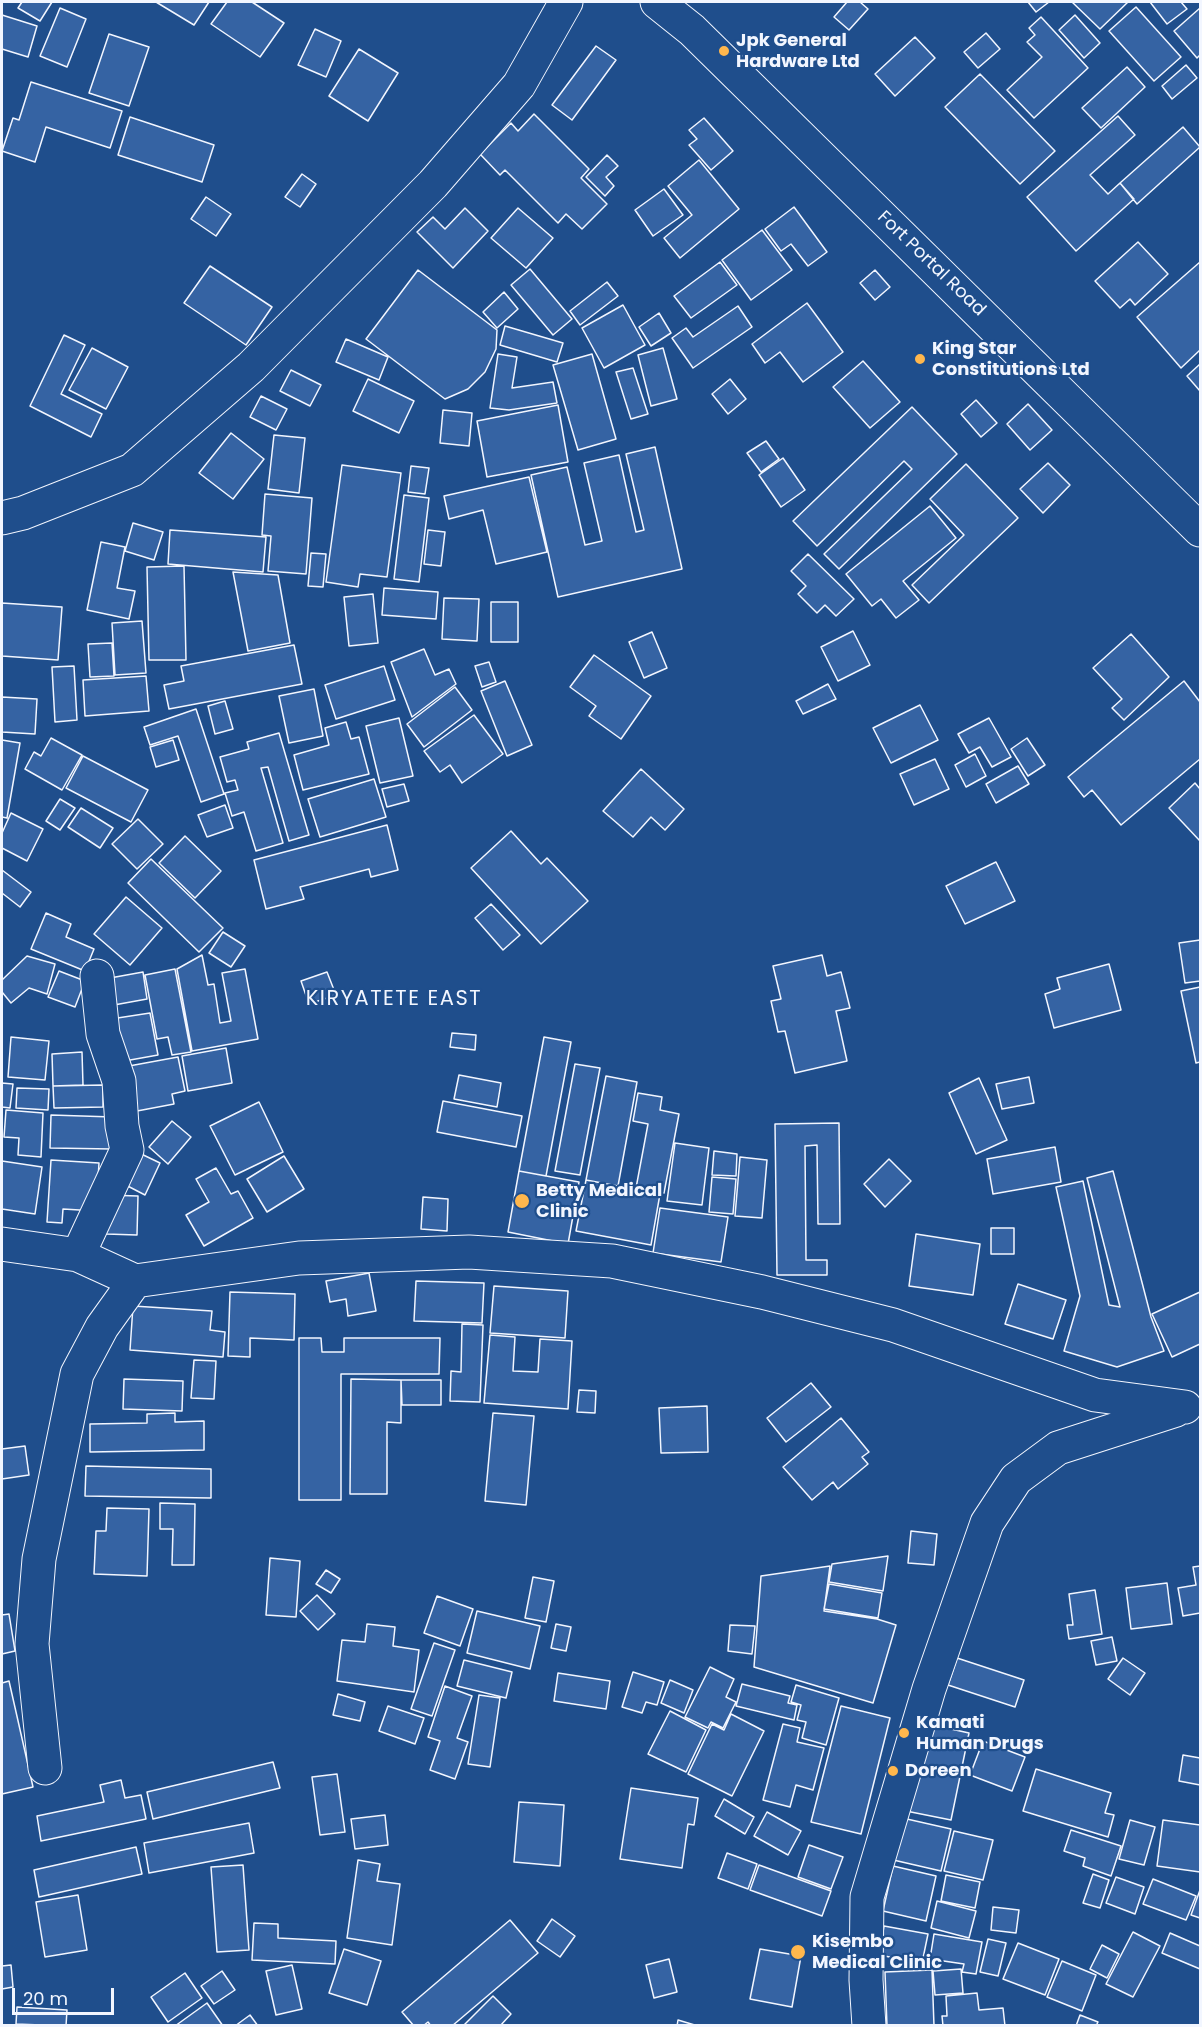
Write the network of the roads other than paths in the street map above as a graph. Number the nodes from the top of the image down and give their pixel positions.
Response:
1 (566, 2) edge
2 (657, 2) edge
3 (2, 518) edge
4 (1200, 530) edge
5 (97, 976) dead end
6 (2, 1244) edge
7 (78, 1255) junction
8 (135, 1281) junction
9 (1193, 1404) edge
10 (45, 1768) dead end
11 (869, 2025) edge

1 - 3 street
2 - 4 street, Fort Portal Road
5 - 7 street
6 - 7 street
7 - 8 street
8 - 9 street
8 - 10 street
9 - 11 street

